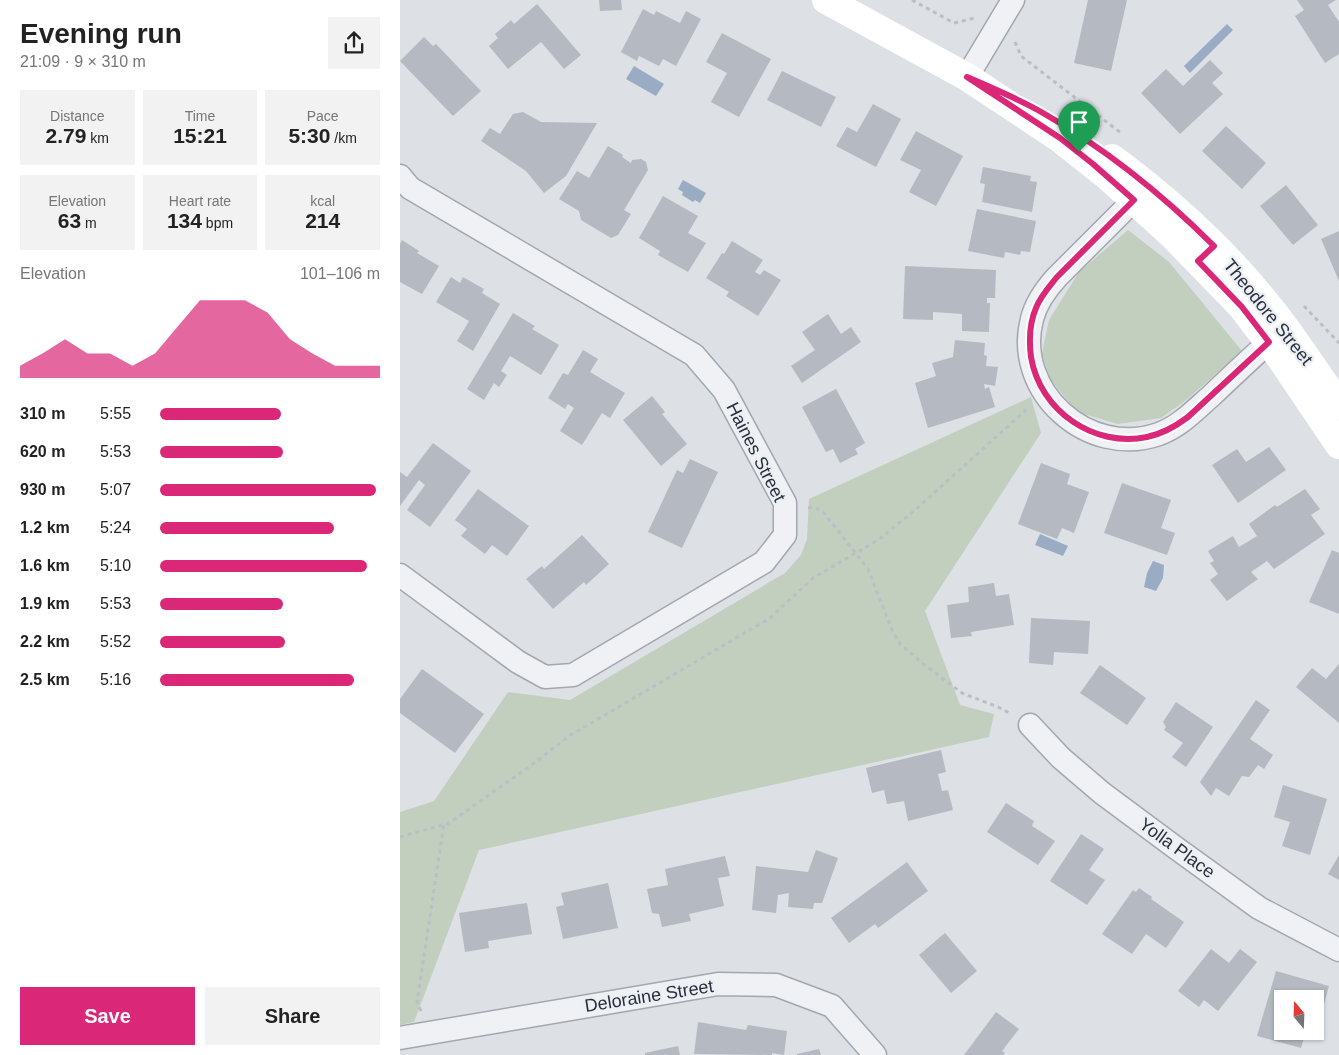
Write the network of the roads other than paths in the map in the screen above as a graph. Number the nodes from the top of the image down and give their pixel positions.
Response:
1 (826, 0) edge
2 (1013, 0) edge
3 (967, 77) junction
4 (400, 176) edge
5 (1140, 192) junction
6 (1278, 336) junction
7 (1339, 405) edge
8 (1338, 440) edge
9 (400, 575) edge
10 (1030, 725) road end
11 (1339, 950) edge
12 (400, 1038) edge
13 (875, 1055) edge

1 - 3 main road, Theodore Street
2 - 3 street
3 - 5 main road, Theodore Street
4 - 9 street, Haines Street
5 - 6 main road, Theodore Street
5 - 6 street, Theodore Street
6 - 7 main road, Theodore Street
6 - 8 main road, Theodore Street
10 - 11 street, Yolla Place
12 - 13 street, Deloraine Street

